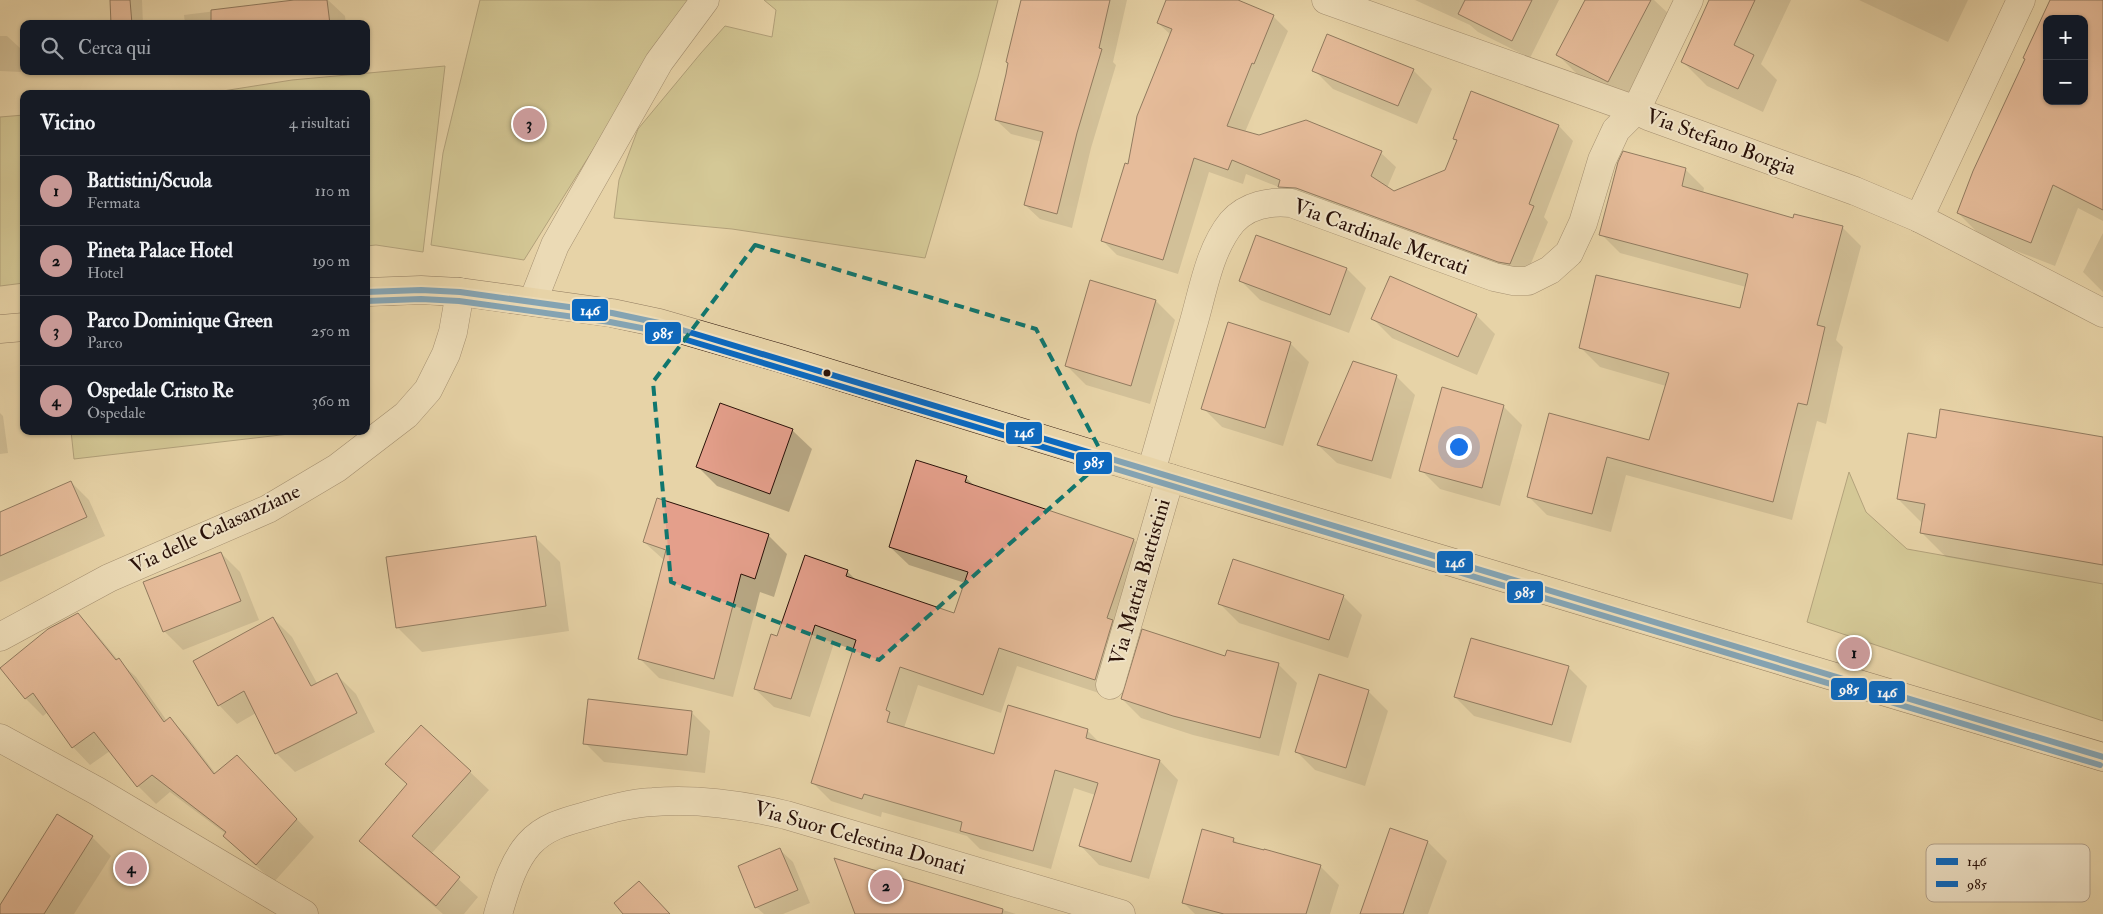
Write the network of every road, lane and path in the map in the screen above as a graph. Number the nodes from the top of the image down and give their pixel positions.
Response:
1 (705, 0) edge
2 (1326, 0) edge
3 (1689, 0) edge
4 (2020, 0) edge
5 (1636, 110) junction
6 (1919, 218) junction
7 (370, 292) edge
8 (460, 292) junction
9 (534, 301) junction
10 (2103, 313) edge
11 (20, 327) edge
12 (0, 329) edge
13 (1161, 475) junction
14 (0, 637) edge
15 (1110, 685) dead end
16 (0, 738) edge
17 (2103, 757) edge
18 (304, 914) edge
19 (498, 914) edge
20 (1121, 914) edge

1 - 9 street
2 - 5 street, Via Stefano Borgia
3 - 5 street, Via Cardinale Mercati
4 - 6 street
5 - 6 street, Via Stefano Borgia
5 - 13 street, Via Cardinale Mercati
6 - 10 street, Via Stefano Borgia
7 - 8 main road, Via Mattia Battistini
8 - 9 main road, Via Mattia Battistini
8 - 14 street, Via delle Calasanziane
9 - 13 main road, Via Mattia Battistini
11 - 12 main road
13 - 15 street, Via Mattia Battistini
13 - 17 main road, Via Mattia Battistini
16 - 18 street
19 - 20 street, Via Suor Celestina Donati

